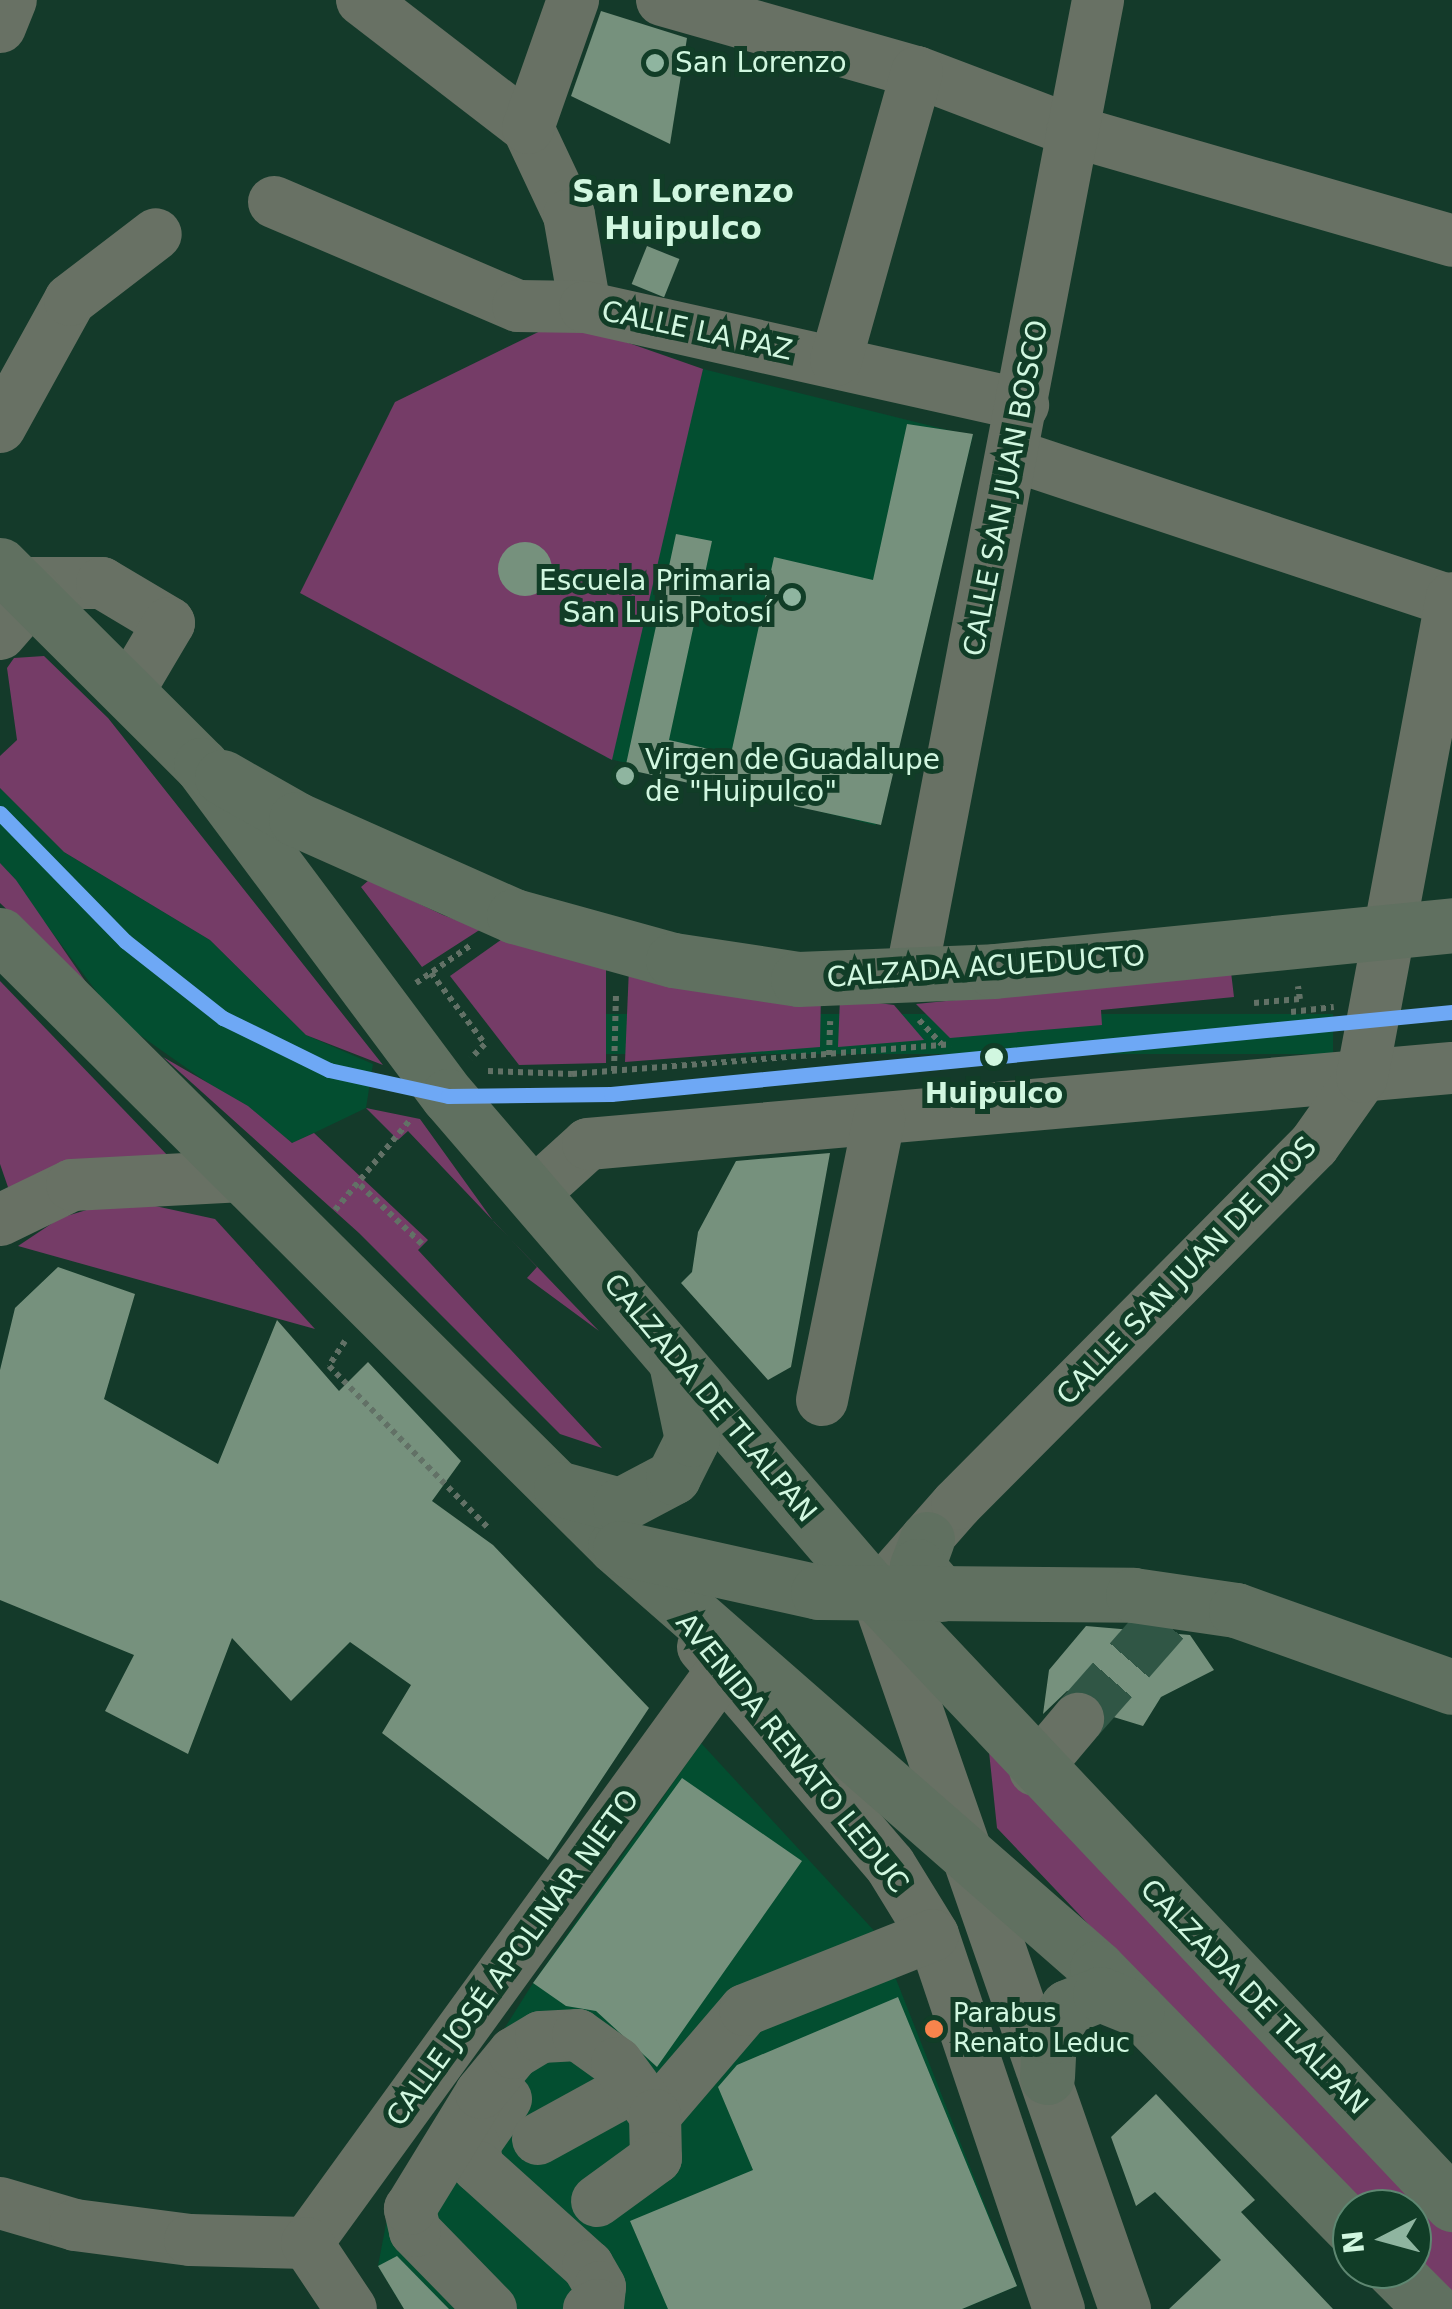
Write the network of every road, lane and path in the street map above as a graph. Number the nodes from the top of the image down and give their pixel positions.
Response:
1 (11, 0) edge
2 (362, 0) edge
3 (572, 0) edge
4 (662, 0) edge
5 (1098, 0) edge
6 (0, 27) edge
7 (917, 72) junction
8 (528, 128) junction
9 (1072, 132) junction
10 (274, 202) dead end
11 (156, 234) dead end
12 (1452, 240) edge
13 (585, 307) junction
14 (836, 360) junction
15 (1024, 404) junction
16 (0, 427) edge
17 (1014, 456) junction
18 (15, 594) edge
19 (1452, 600) edge
20 (130, 688) junction
21 (201, 766) junction
22 (514, 916) junction
23 (1452, 925) edge
24 (1394, 930) junction
25 (0, 935) edge
26 (618, 948) junction
27 (430, 973) junction
28 (911, 976) junction
29 (382, 1006) junction
30 (951, 1044) dead end
31 (1452, 1068) edge
32 (614, 1071) junction
33 (1362, 1077) junction
34 (438, 1079) junction
35 (879, 1119) junction
36 (243, 1176) junction
37 (360, 1184) junction
38 (534, 1193) junction
39 (0, 1220) edge
40 (322, 1223) dead end
41 (423, 1245) dead end
42 (345, 1340) dead end
43 (672, 1351) junction
44 (822, 1400) dead end
45 (560, 1489) junction
46 (488, 1528) dead end
47 (927, 1539) junction
48 (615, 1546) junction
49 (664, 1592) junction
50 (941, 1594) junction
51 (878, 1595) junction
52 (721, 1672) junction
53 (1452, 1687) edge
54 (1078, 1719) tunnel mouth
55 (1035, 1770) junction
56 (959, 1842) junction
57 (933, 1935) junction
58 (1137, 2009) junction
59 (1047, 2077) junction
60 (623, 2089) junction
61 (538, 2140) dead end
62 (458, 2163) junction
63 (597, 2201) dead end
64 (0, 2202) edge
65 (1452, 2204) edge
66 (1332, 2208) edge
67 (306, 2243) junction
68 (1412, 2289) edge
69 (352, 2309) edge
70 (492, 2309) edge
71 (589, 2309) edge
72 (1059, 2309) edge
73 (1125, 2309) edge
74 (1432, 2309) edge

1 - 6 street
2 - 8 street, CALLE LA PAZ
3 - 8 street
4 - 7 street
5 - 9 street, CALLE SAN JUAN BOSCO
7 - 9 street
7 - 14 street
8 - 13 street, CALLE LA PAZ
9 - 12 street
9 - 15 street, CALLE SAN JUAN BOSCO
10 - 13 street
11 - 16 street
13 - 14 street, CALLE LA PAZ
14 - 15 street, CALLE LA PAZ
15 - 17 street, CALLE SAN JUAN BOSCO
17 - 19 street
17 - 28 street, CALLE SAN JUAN BOSCO
18 - 20 main road, CALZADA DE TLALPAN
18 - 20 street
19 - 24 street, CALLE SAN JUAN DE DIOS
20 - 21 main road, CALZADA DE TLALPAN
21 - 22 main road, CALZADA ACUEDUCTO
21 - 29 main road, CALZADA DE TLALPAN
22 - 26 main road, CALZADA ACUEDUCTO
22 - 27 path
23 - 24 main road, CALZADA ACUEDUCTO
24 - 28 main road, CALZADA ACUEDUCTO
24 - 33 street, CALLE SAN JUAN DE DIOS
25 - 36 main road
26 - 28 main road, CALZADA ACUEDUCTO
26 - 32 path
27 - 29 path
27 - 34 path
29 - 34 main road, CALZADA DE TLALPAN
30 - 32 path
31 - 33 street
32 - 34 path
33 - 35 street
33 - 47 street, CALLE SAN JUAN DE DIOS
34 - 37 path
34 - 38 main road, CALZADA DE TLALPAN
35 - 38 street
35 - 44 street
36 - 39 street
36 - 45 main road
37 - 40 path
37 - 41 path
38 - 43 main road, CALZADA DE TLALPAN
42 - 46 path
43 - 45 main road
43 - 51 main road, CALZADA DE TLALPAN
45 - 48 main road
47 - 50 main road
47 - 51 street, CALLE SAN JUAN DE DIOS
48 - 49 main road
48 - 51 main road
49 - 52 street, AVENIDA RENATO LEDUC
49 - 56 main road
50 - 51 main road
50 - 53 main road
51 - 55 main road, CALZADA DE TLALPAN
51 - 56 street
52 - 57 street, AVENIDA RENATO LEDUC
52 - 67 street, CALLE JOSÉ APOLINAR NIETO
54 - 55 street
55 - 65 main road, CALZADA DE TLALPAN
56 - 58 main road
56 - 59 street
57 - 60 street
57 - 72 street, AVENIDA RENATO LEDUC
58 - 59 main road
58 - 66 main road
59 - 73 street
60 - 61 street
60 - 62 street
60 - 63 street
62 - 70 street
62 - 71 street
64 - 67 street
67 - 69 street
68 - 74 main road

